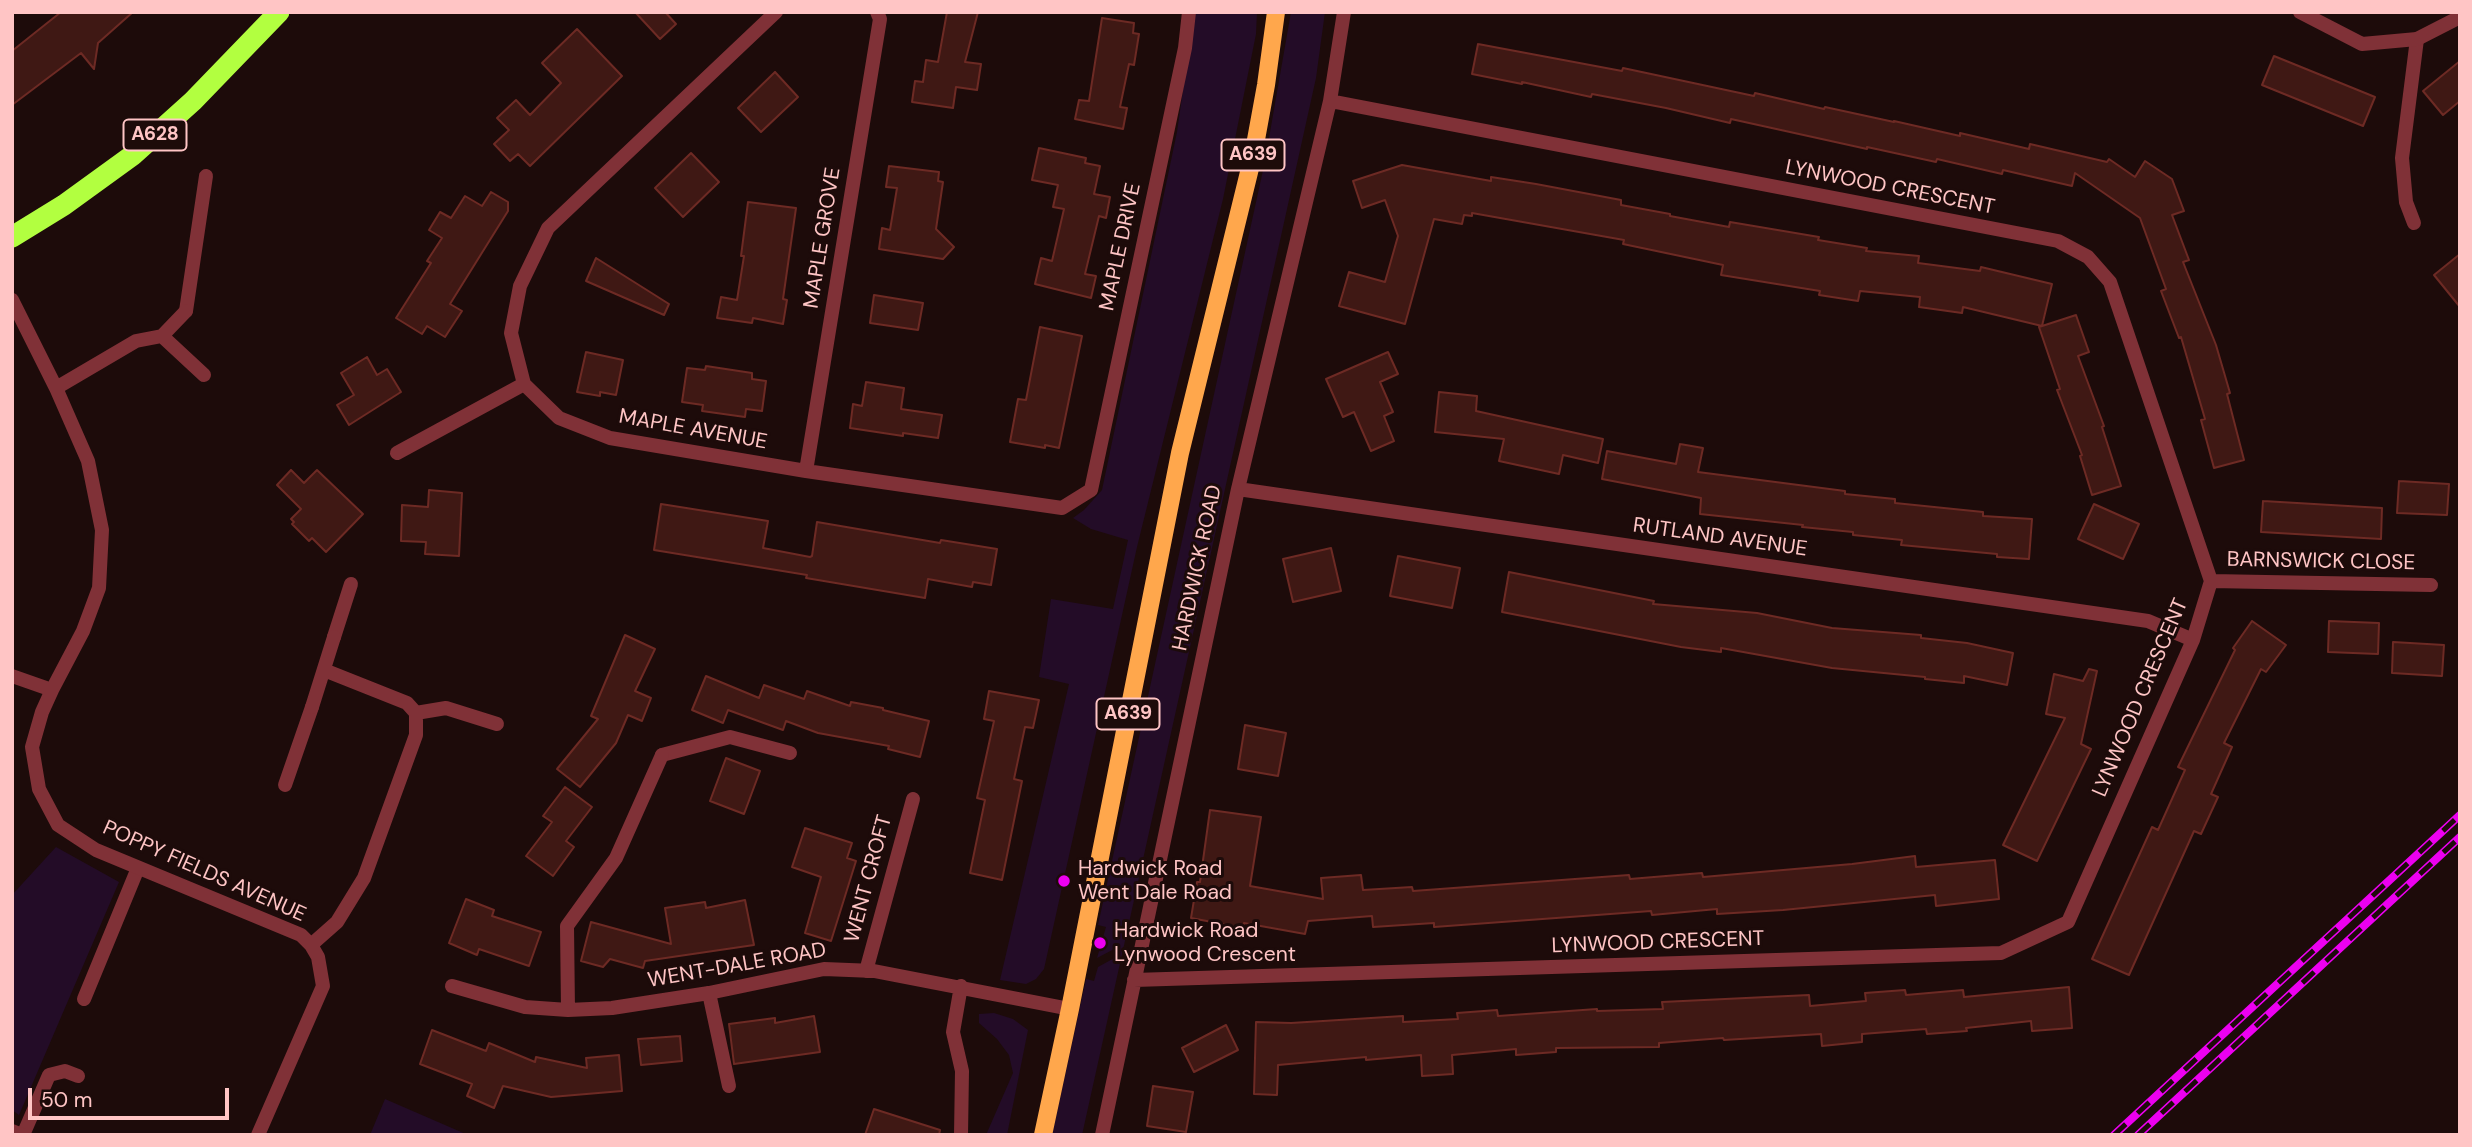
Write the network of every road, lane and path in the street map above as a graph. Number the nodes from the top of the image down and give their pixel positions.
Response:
1 (279, 12) edge
2 (776, 12) edge
3 (877, 12) edge
4 (1189, 12) edge
5 (1276, 12) edge
6 (1344, 12) edge
7 (2300, 12) edge
8 (2460, 17) edge
9 (2417, 39) junction
10 (1330, 101) junction
11 (206, 176) dead end
12 (2414, 223) dead end
13 (12, 237) edge
14 (12, 300) edge
15 (162, 335) junction
16 (204, 375) dead end
17 (524, 384) junction
18 (56, 388) junction
19 (397, 453) dead end
20 (806, 471) junction
21 (1238, 489) junction
22 (1091, 490) joint
23 (2211, 581) junction
24 (351, 584) dead end
25 (2431, 585) dead end
26 (2193, 640) junction
27 (324, 670) junction
28 (12, 676) edge
29 (52, 690) junction
30 (416, 713) junction
31 (496, 724) dead end
32 (790, 753) dead end
33 (285, 785) dead end
34 (913, 799) dead end
35 (138, 867) junction
36 (311, 945) junction
37 (866, 971) junction
38 (1134, 980) junction
39 (452, 986) dead end
40 (961, 986) junction
41 (709, 993) junction
42 (84, 999) dead end
43 (1070, 1009) junction
44 (568, 1010) junction
45 (78, 1076) dead end
46 (729, 1086) dead end
47 (12, 1131) edge
48 (22, 1135) edge
49 (258, 1135) edge
50 (961, 1135) edge
51 (1042, 1135) edge
52 (1102, 1135) edge

1 - 13 highway, A628
2 - 17 street
3 - 20 street, MAPLE GROVE
4 - 22 street, MAPLE DRIVE
5 - 43 main road, HARDWICK ROAD / A639
6 - 10 street, HARDWICK ROAD
7 - 9 street
8 - 9 street
9 - 12 street
10 - 21 street, HARDWICK ROAD
10 - 23 street, LYNWOOD CRESCENT
11 - 15 street
14 - 18 street, POPPY FIELDS AVENUE
15 - 16 street
15 - 18 street
17 - 19 street
17 - 20 street, MAPLE AVENUE
18 - 29 street, POPPY FIELDS AVENUE
20 - 22 street, MAPLE AVENUE
21 - 26 street, RUTLAND AVENUE
21 - 38 street, HARDWICK ROAD
23 - 25 street, BARNSWICK CLOSE
23 - 26 street, LYNWOOD CRESCENT
24 - 27 street
26 - 38 street, LYNWOOD CRESCENT
27 - 30 street
27 - 33 street
28 - 29 street
29 - 35 street, POPPY FIELDS AVENUE
30 - 31 street
30 - 36 street
32 - 44 street
34 - 37 street, WENT CROFT
35 - 36 street, POPPY FIELDS AVENUE
35 - 42 street
36 - 49 street, POPPY FIELDS AVENUE
37 - 40 street, WENT-DALE ROAD
37 - 41 street, WENT-DALE ROAD
38 - 52 street, HARDWICK ROAD
39 - 44 street, WENT-DALE ROAD
40 - 43 street, WENT-DALE ROAD
40 - 50 street
41 - 44 street, WENT-DALE ROAD
41 - 46 street
43 - 51 main road, HARDWICK ROAD / A639
45 - 48 street
47 - 48 street

